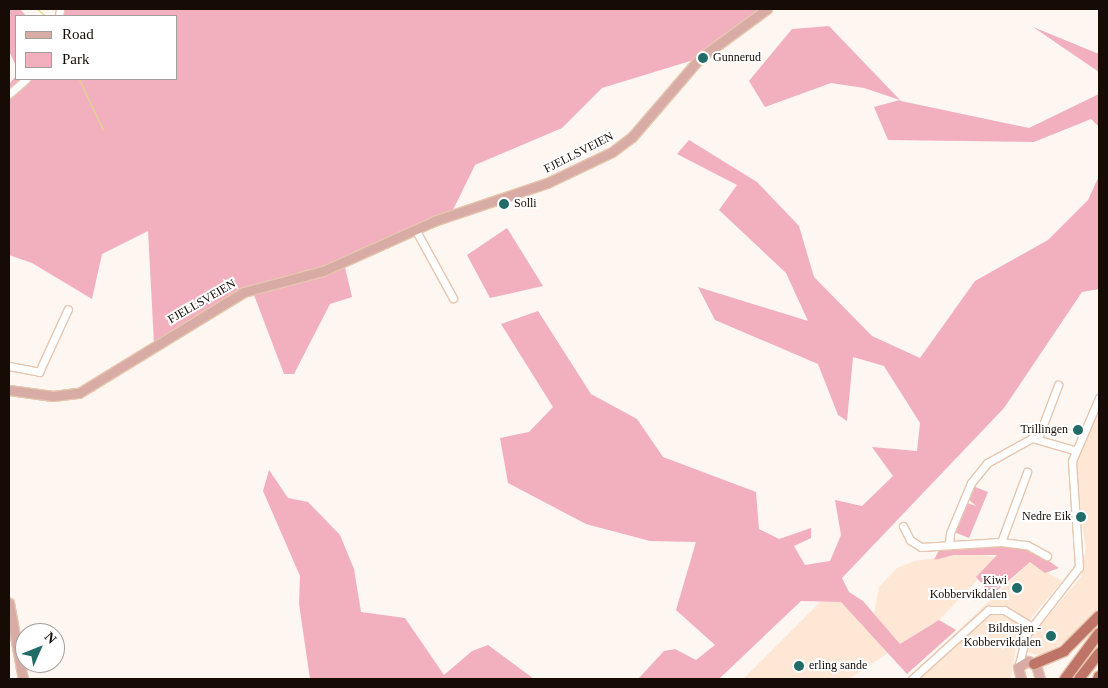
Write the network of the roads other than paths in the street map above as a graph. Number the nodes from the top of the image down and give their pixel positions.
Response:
1 (767, 9) edge
2 (25, 80) edge
3 (9, 94) edge
4 (415, 229) junction
5 (453, 298) dead end
6 (68, 309) dead end
7 (9, 366) edge
8 (1058, 384) dead end
9 (9, 390) edge
10 (1099, 398) edge
11 (1038, 438) junction
12 (1074, 450) junction
13 (1027, 472) dead end
14 (903, 526) dead end
15 (1001, 542) junction
16 (949, 545) junction
17 (1047, 556) dead end
18 (9, 603) edge
19 (1099, 616) edge
20 (1032, 627) junction
21 (1099, 634) edge
22 (1099, 653) edge
23 (1027, 663) junction
24 (1037, 678) edge
25 (22, 679) edge
26 (912, 679) edge
27 (1021, 679) edge
28 (1066, 679) edge
29 (1079, 679) edge

1 - 4 main road, FJELLSVEIEN
2 - 3 street
4 - 5 street
4 - 9 main road, FJELLSVEIEN
6 - 7 street
8 - 11 street
10 - 12 street
11 - 12 street
11 - 16 street
12 - 20 street
13 - 15 street
14 - 16 street
15 - 16 street
15 - 17 street
18 - 25 main road
19 - 23 highway
20 - 23 street
20 - 26 street
21 - 28 highway
22 - 29 highway
23 - 24 main road
23 - 27 main road

